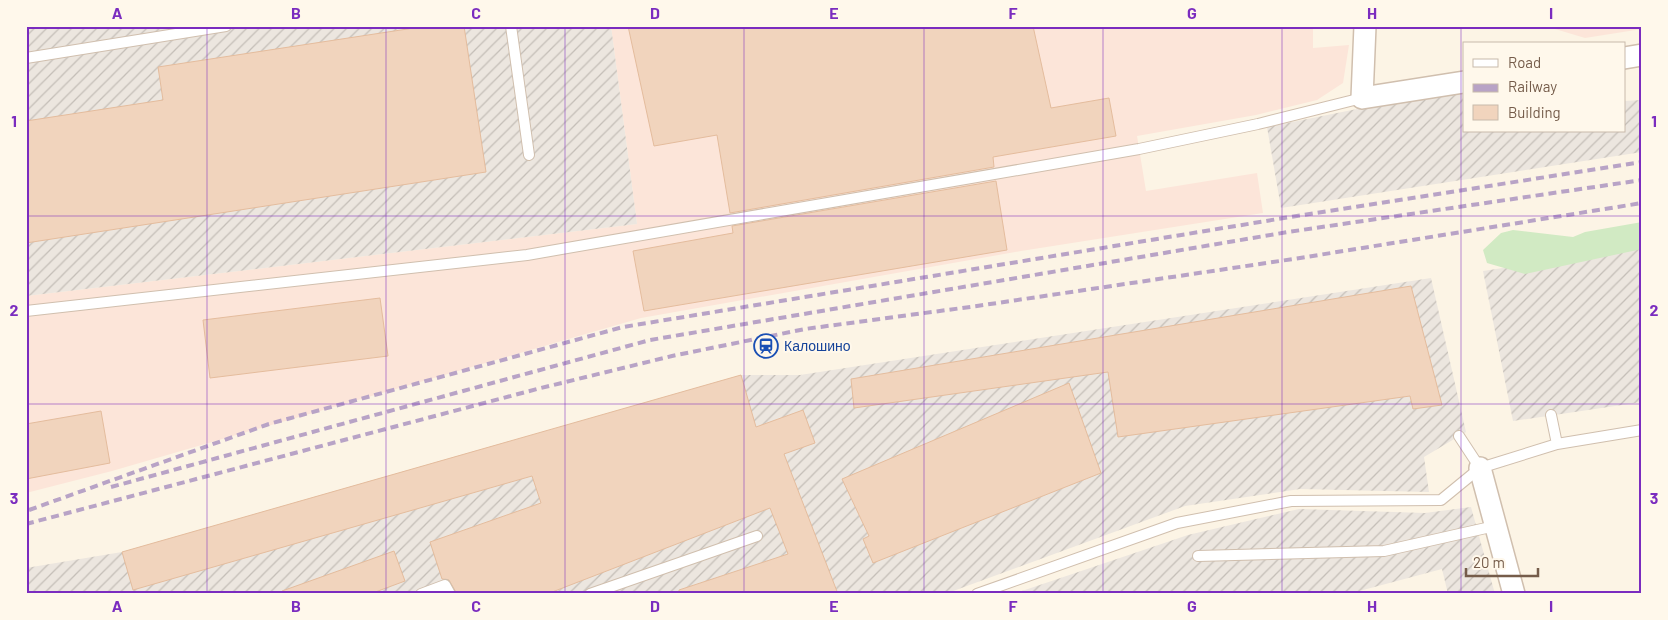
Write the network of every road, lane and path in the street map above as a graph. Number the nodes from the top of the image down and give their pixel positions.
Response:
1 (226, 26) edge
2 (511, 26) edge
3 (1365, 26) edge
4 (1642, 55) edge
5 (26, 58) edge
6 (1626, 58) edge
7 (1463, 82) edge
8 (1362, 103) junction
9 (529, 155) dead end
10 (26, 311) edge
11 (1551, 415) dead end
12 (1642, 430) edge
13 (1459, 436) dead end
14 (1556, 444) junction
15 (1480, 468) junction
16 (1495, 526) junction
17 (757, 536) dead end
18 (1198, 556) dead end
19 (421, 594) edge
20 (450, 594) edge
21 (590, 594) edge
22 (977, 594) edge
23 (1514, 594) edge

1 - 5 lane
2 - 9 lane
3 - 8 street
4 - 6 street
7 - 8 street
8 - 10 lane
11 - 14 lane
12 - 14 lane
13 - 15 lane
14 - 15 lane
15 - 16 street
15 - 22 lane
16 - 18 lane
16 - 23 street
17 - 21 lane
19 - 20 lane

